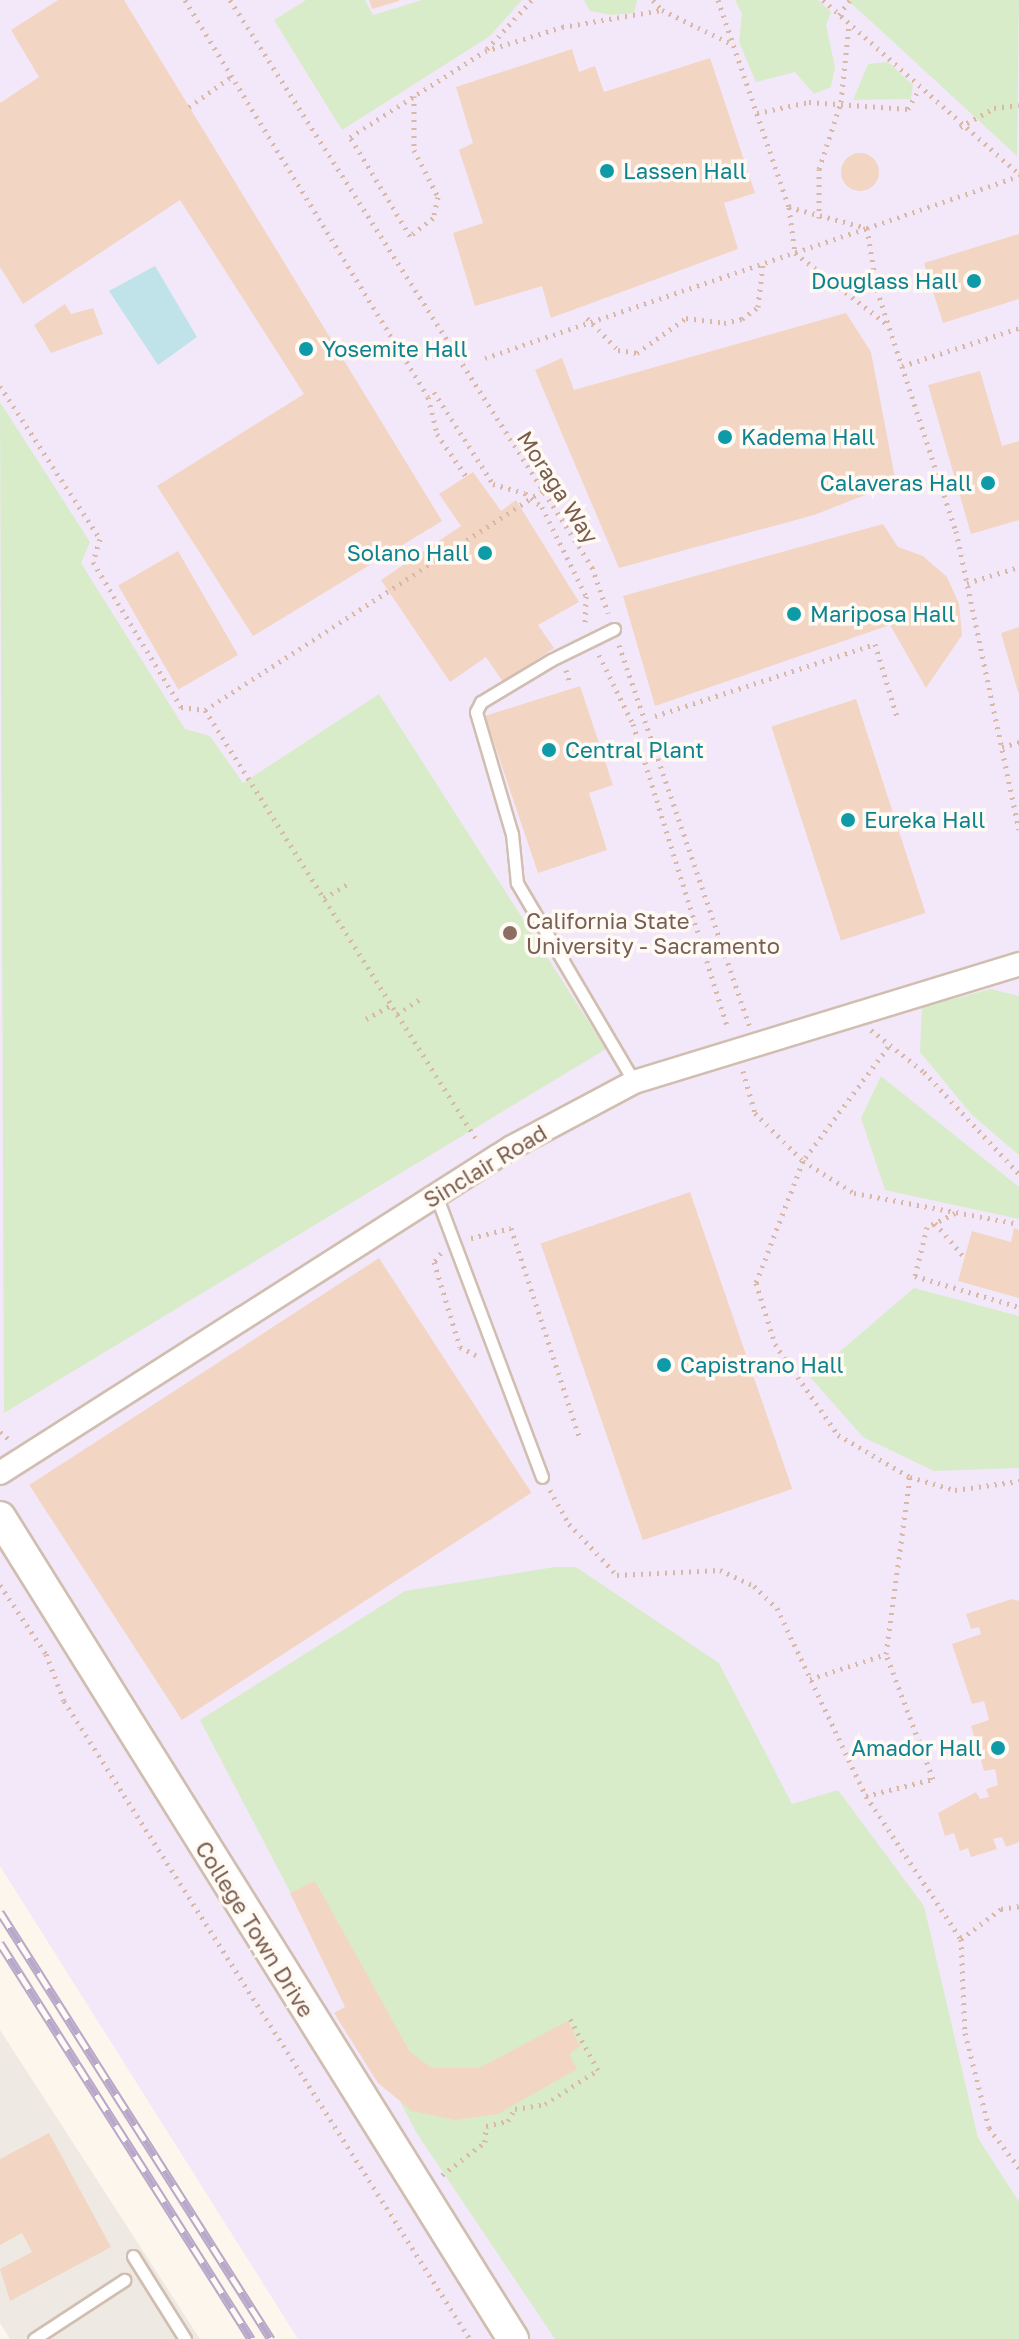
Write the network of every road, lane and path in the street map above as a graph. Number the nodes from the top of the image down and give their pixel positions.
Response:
1 (185, 0) edge
2 (230, 0) edge
3 (532, 0) edge
4 (653, 0) edge
5 (718, 0) edge
6 (823, 0) edge
7 (850, 0) edge
8 (662, 10) junction
9 (839, 15) junction
10 (849, 24) junction
11 (734, 45) junction
12 (485, 51) junction
13 (232, 76) junction
14 (919, 89) junction
15 (414, 96) junction
16 (841, 102) junction
17 (1019, 105) edge
18 (189, 107) dead end
19 (757, 113) junction
20 (960, 127) junction
21 (1019, 175) edge
22 (789, 207) junction
23 (819, 218) junction
24 (867, 228) junction
25 (795, 253) junction
26 (763, 264) junction
27 (587, 318) junction
28 (889, 326) junction
29 (1019, 328) edge
30 (485, 358) dead end
31 (902, 366) junction
32 (0, 386) edge
33 (428, 397) junction
34 (466, 476) dead end
35 (542, 491) junction
36 (530, 500) junction
37 (1019, 567) edge
38 (967, 583) junction
39 (574, 628) dead end
40 (614, 629) junction
41 (585, 655) dead end
42 (571, 661) dead end
43 (570, 684) dead end
44 (205, 710) junction
45 (655, 716) dead end
46 (898, 720) dead end
47 (1019, 742) edge
48 (1002, 747) junction
49 (1018, 816) edge
50 (1019, 829) edge
51 (347, 884) dead end
52 (324, 898) junction
53 (1019, 964) edge
54 (420, 999) dead end
55 (391, 1005) junction
56 (397, 1014) junction
57 (854, 1014) junction
58 (366, 1019) dead end
59 (727, 1025) dead end
60 (746, 1044) junction
61 (888, 1047) junction
62 (634, 1082) junction
63 (481, 1147) dead end
64 (803, 1161) junction
65 (1019, 1174) edge
66 (436, 1195) junction
67 (957, 1212) junction
68 (935, 1223) junction
69 (1019, 1224) edge
70 (471, 1238) dead end
71 (439, 1245) dead end
72 (964, 1257) dead end
73 (1019, 1307) edge
74 (476, 1355) dead end
75 (0, 1432) edge
76 (579, 1436) dead end
77 (10, 1440) dead end
78 (0, 1473) edge
79 (542, 1477) joint
80 (910, 1477) junction
81 (1019, 1481) edge
82 (0, 1517) edge
83 (0, 1585) edge
84 (886, 1654) junction
85 (810, 1679) junction
86 (866, 1796) junction
87 (1019, 1906) edge
88 (961, 1939) junction
89 (569, 2017) dead end
90 (1019, 2168) edge
91 (441, 2176) dead end
92 (133, 2256) dead end
93 (124, 2280) dead end
94 (34, 2339) edge
95 (185, 2339) edge
96 (470, 2339) edge
97 (513, 2339) edge

1 - 13 path
2 - 35 path, Moraga Way
3 - 12 path
4 - 8 path
5 - 11 path
6 - 9 path
7 - 9 path
8 - 11 path
8 - 12 path
9 - 10 path
10 - 14 path
10 - 16 path
11 - 19 path
12 - 15 path
13 - 18 path
13 - 33 path
14 - 16 path
14 - 20 path
15 - 15 path
16 - 19 path
16 - 23 path
17 - 20 path
19 - 22 path
20 - 21 path
21 - 24 path
22 - 23 path
22 - 25 path
23 - 24 path
24 - 25 path
24 - 28 path
25 - 26 path
25 - 28 path
26 - 27 path
26 - 27 path
27 - 30 path
28 - 31 path
29 - 31 path
31 - 38 path
32 - 44 path
33 - 34 path
33 - 36 path
35 - 36 path
35 - 40 path, Moraga Way
36 - 39 path
36 - 44 path
37 - 38 path
38 - 48 path
40 - 60 path, Moraga Way
40 - 62 lane
41 - 59 path
42 - 43 path
44 - 52 path
45 - 46 path
47 - 48 path
48 - 49 path
49 - 50 path
51 - 52 path
52 - 55 path
53 - 57 street, Sinclair Road
54 - 56 path
55 - 56 path
55 - 58 path
56 - 63 path
57 - 60 street, Sinclair Road
57 - 61 path
60 - 62 street, Sinclair Road
60 - 64 path, Moraga Way
61 - 64 path
61 - 65 path
62 - 66 street, Sinclair Road
64 - 67 path, Moraga Way
64 - 80 path
66 - 78 street, Sinclair Road
66 - 79 lane
67 - 68 path
67 - 69 path, Moraga Way
68 - 72 path
68 - 73 path
70 - 76 path
71 - 74 path
75 - 77 path
79 - 85 path
80 - 81 path
80 - 84 path
82 - 97 street, College Town Drive
83 - 96 path
84 - 85 path
84 - 86 path
85 - 86 path
86 - 88 path
87 - 88 path
88 - 90 path
89 - 91 path
92 - 95 lane
93 - 94 lane

